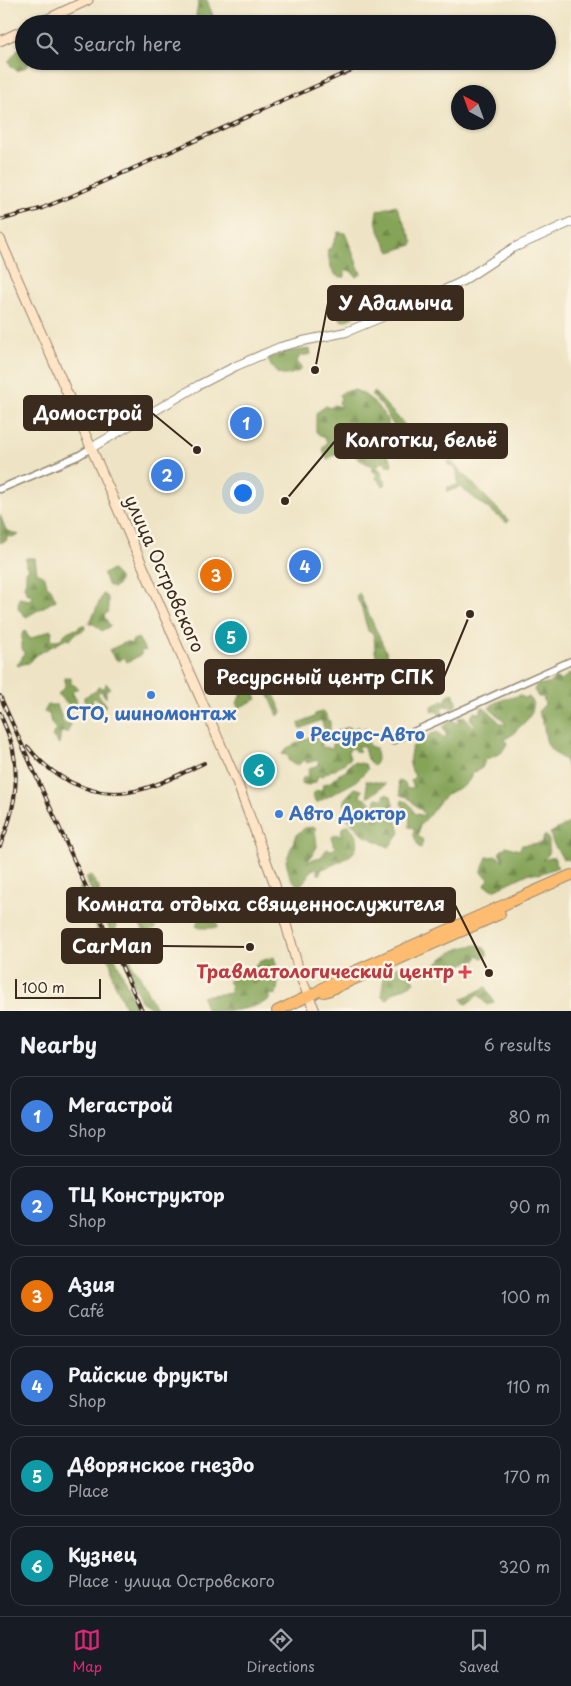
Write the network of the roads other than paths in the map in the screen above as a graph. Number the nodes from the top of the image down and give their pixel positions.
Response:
1 (88, 0) edge
2 (76, 3) edge
3 (54, 15) edge
4 (15, 34) edge
5 (0, 41) edge
6 (571, 222) edge
7 (0, 239) edge
8 (91, 448) junction
9 (0, 489) edge
10 (571, 661) edge
11 (393, 741) dead end
12 (571, 875) edge
13 (571, 882) edge
14 (312, 995) junction
15 (277, 1011) edge
16 (315, 1011) edge

1 - 2 main road
2 - 3 main road
4 - 5 main road
6 - 8 street
7 - 8 main road, улица Островского
8 - 9 street
8 - 14 main road, улица Островского
10 - 11 street
12 - 14 main road
13 - 14 main road
14 - 15 main road
14 - 16 main road, улица Островского

